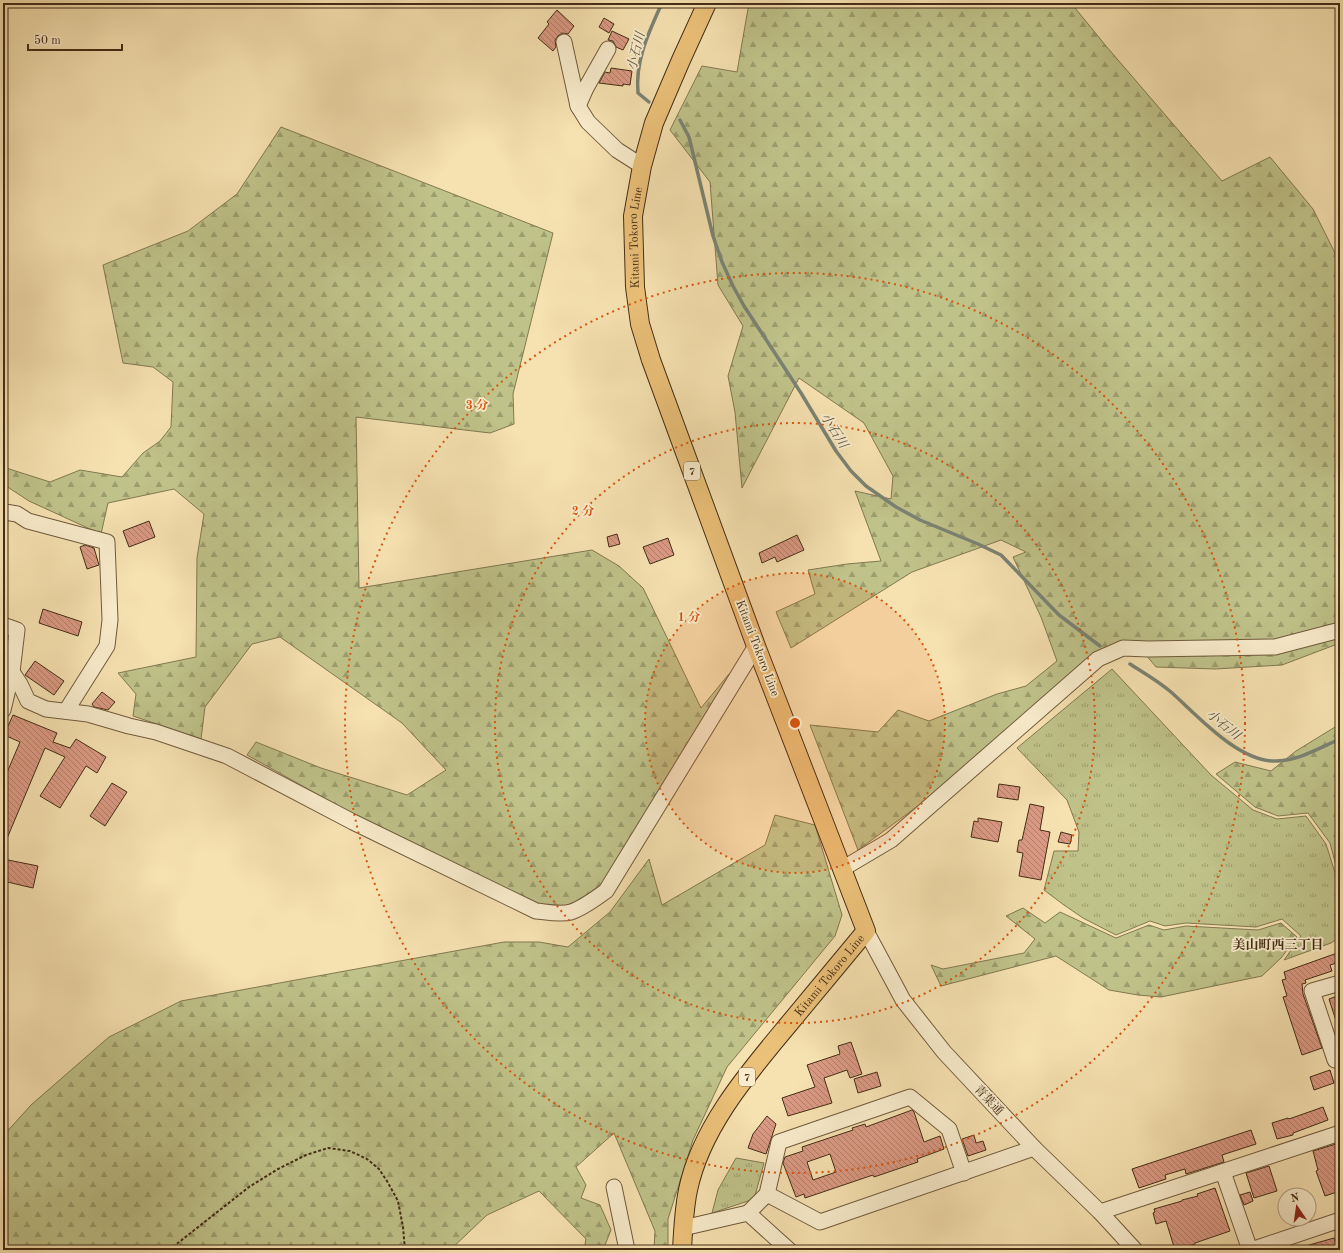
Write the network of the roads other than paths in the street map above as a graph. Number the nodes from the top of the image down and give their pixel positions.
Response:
1 (708, 3) edge
2 (564, 42) dead end
3 (608, 49) dead end
4 (578, 106) junction
5 (642, 166) junction
6 (3, 514) edge
7 (3, 625) edge
8 (1340, 630) edge
9 (756, 646) junction
10 (12, 672) junction
11 (3, 710) edge
12 (66, 711) junction
13 (842, 869) junction
14 (866, 931) junction
15 (1340, 983) edge
16 (1340, 1058) edge
17 (1340, 1133) edge
18 (1034, 1148) junction
19 (1223, 1172) junction
20 (964, 1173) junction
21 (614, 1187) dead end
22 (767, 1194) junction
23 (1100, 1212) junction
24 (748, 1214) junction
25 (1340, 1220) edge
26 (683, 1228) junction
27 (627, 1250) edge
28 (682, 1250) edge
29 (789, 1250) edge
30 (1135, 1250) edge
31 (1250, 1250) edge

1 - 5 main road, Kitami Tokoro Line / 7
2 - 4 street
3 - 4 street
4 - 5 street
5 - 9 main road, Kitami Tokoro Line / 7
6 - 12 street
7 - 10 street
8 - 13 street
9 - 12 street
9 - 13 main road, Kitami Tokoro Line / 7
10 - 11 street
10 - 12 street
13 - 14 main road, Kitami Tokoro Line / 7
14 - 18 street, 青葉通
14 - 26 main road, Kitami Tokoro Line / 7
15 - 16 street
17 - 19 street
18 - 20 street
18 - 23 street, 青葉通
19 - 23 street
19 - 31 street
20 - 22 street
20 - 22 street
21 - 27 street
22 - 24 street
23 - 30 street, 青葉通
24 - 26 street
24 - 29 street
25 - 31 street
26 - 28 main road, Kitami Tokoro Line / 7

